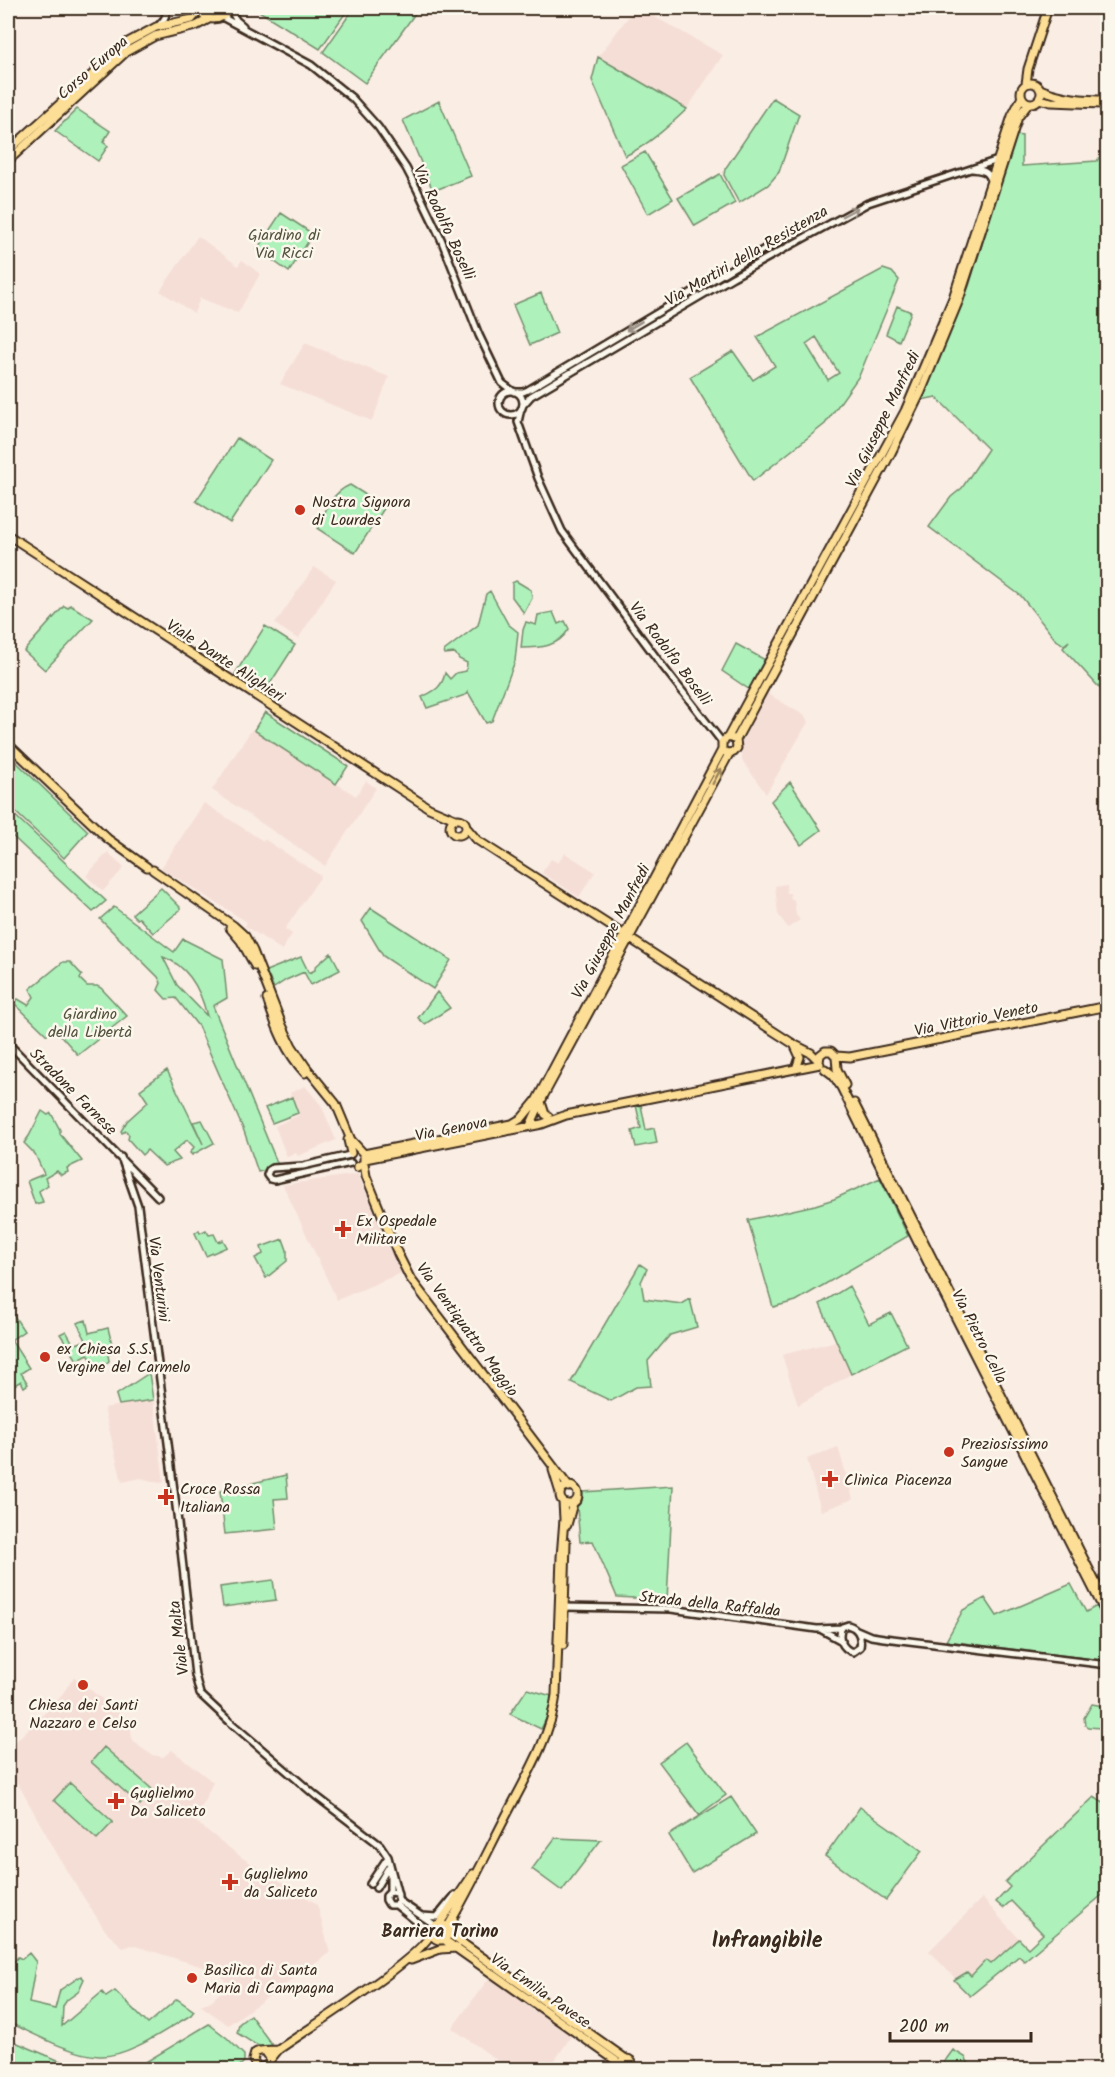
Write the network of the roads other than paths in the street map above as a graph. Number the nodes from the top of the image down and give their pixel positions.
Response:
1 (164, 8) edge
2 (230, 8) edge
3 (1048, 8) edge
4 (198, 9) edge
5 (222, 17) junction
6 (209, 19) junction
7 (156, 27) junction
8 (249, 31) junction
9 (1031, 61) junction
10 (1026, 84) junction
11 (1039, 87) junction
12 (1022, 97) junction
13 (1039, 99) junction
14 (1107, 100) edge
15 (1029, 103) junction
16 (1107, 104) edge
17 (8, 152) edge
18 (1002, 159) junction
19 (8, 161) edge
20 (970, 169) junction
21 (991, 184) junction
22 (803, 226) dead end
23 (580, 358) junction
24 (584, 365) junction
25 (502, 383) junction
26 (514, 392) junction
27 (501, 397) junction
28 (522, 407) junction
29 (508, 414) junction
30 (518, 422) junction
31 (8, 534) edge
32 (732, 738) junction
33 (8, 744) edge
34 (724, 748) junction
35 (429, 808) junction
36 (455, 819) junction
37 (466, 827) junction
38 (450, 828) junction
39 (461, 835) junction
40 (477, 840) junction
41 (215, 914) junction
42 (627, 937) junction
43 (241, 941) junction
44 (262, 971) junction
45 (265, 981) junction
46 (267, 999) junction
47 (1107, 1006) edge
48 (277, 1028) junction
49 (8, 1043) edge
50 (292, 1046) junction
51 (795, 1046) junction
52 (811, 1053) junction
53 (823, 1053) junction
54 (836, 1060) junction
55 (821, 1064) junction
56 (796, 1069) junction
57 (541, 1102) junction
58 (548, 1116) junction
59 (566, 1116) junction
60 (527, 1119) junction
61 (348, 1141) junction
62 (121, 1157) junction
63 (339, 1157) junction
64 (358, 1158) junction
65 (274, 1168) junction
66 (138, 1175) junction
67 (128, 1176) junction
68 (277, 1178) junction
69 (158, 1197) dead end
70 (137, 1202) joint
71 (157, 1359) joint
72 (547, 1457) junction
73 (569, 1487) junction
74 (560, 1492) junction
75 (563, 1502) junction
76 (573, 1503) junction
77 (561, 1557) junction
78 (564, 1607) junction
79 (1107, 1607) edge
80 (1107, 1618) edge
81 (842, 1628) junction
82 (817, 1629) junction
83 (856, 1630) junction
84 (871, 1636) junction
85 (842, 1641) junction
86 (861, 1642) junction
87 (1107, 1665) edge
88 (549, 1726) junction
89 (388, 1857) junction
90 (483, 1860) junction
91 (390, 1865) junction
92 (466, 1882) junction
93 (370, 1884) dead end
94 (376, 1888) dead end
95 (390, 1892) junction
96 (398, 1900) junction
97 (422, 1916) junction
98 (453, 1918) junction
99 (437, 1924) junction
100 (431, 1933) junction
101 (445, 1935) junction
102 (465, 1947) junction
103 (457, 1948) junction
104 (415, 1958) junction
105 (404, 1962) junction
106 (278, 2049) junction
107 (266, 2052) junction
108 (270, 2060) junction
109 (627, 2065) edge
110 (254, 2066) edge
111 (247, 2070) edge
112 (640, 2070) edge

1 - 7 street
2 - 5 main road, Via Rodolfo Boselli
2 - 8 street, Via Rodolfo Boselli
3 - 9 main road
4 - 6 main road
4 - 7 main road, Corso Europa
5 - 6 main road
5 - 8 street, Via Rodolfo Boselli
6 - 19 main road, Corso Europa
7 - 17 main road, Corso Europa
8 - 25 street, Via Rodolfo Boselli
9 - 10 main road
9 - 11 main road
10 - 11 main road
10 - 12 main road
11 - 13 main road
11 - 14 main road
12 - 15 main road
12 - 18 main road, Via Giuseppe Manfredi
13 - 15 main road
13 - 16 main road
15 - 18 main road, Via Giuseppe Manfredi
18 - 20 street, Via Martiri della Resistenza
18 - 21 main road, Via Giuseppe Manfredi
18 - 32 main road, Via Giuseppe Manfredi
20 - 21 street
24 -> 20 street, Via Martiri della Resistenza
21 - 32 main road, Via Giuseppe Manfredi
22 -> 23 street, Via Martiri della Resistenza
23 - 24 street
23 - 26 street, Via Martiri della Resistenza
24 - 28 street, Via Martiri della Resistenza
25 - 26 street, Via Rodolfo Boselli
25 - 27 street, Via Rodolfo Boselli
26 - 27 street
26 - 28 street
27 - 29 street
28 - 29 street
28 - 30 street
29 - 30 street
30 - 34 street, Via Rodolfo Boselli
31 - 35 main road, Viale Dante Alighieri
32 - 34 main road
32 - 34 main road, Via Giuseppe Manfredi
33 - 41 main road
34 - 42 main road, Via Giuseppe Manfredi
35 - 36 main road, Viale Dante Alighieri
35 - 38 main road, Viale Dante Alighieri
36 - 37 main road
36 - 38 main road
37 - 39 main road
37 - 40 main road
38 - 39 main road
39 - 40 main road
40 - 42 main road
41 - 43 main road
41 - 44 main road
42 - 51 main road
42 - 57 main road, Via Giuseppe Manfredi
42 - 60 main road, Via Giuseppe Manfredi
43 - 44 main road
43 - 46 main road
44 - 45 main road
45 - 46 main road
45 - 50 main road
46 - 48 main road
47 - 54 main road, Via Vittorio Veneto
48 - 50 main road
48 - 61 main road
49 - 62 street, Stradone Farnese
50 - 64 main road, Via Ventiquattro Maggio
51 - 52 main road
51 - 56 main road
52 - 53 main road
52 - 55 main road, Via Pietro Cella
53 - 54 main road
53 - 55 main road
54 - 55 main road, Via Vittorio Veneto
54 - 79 main road, Via Pietro Cella
55 - 56 main road
55 - 80 main road, Via Pietro Cella
56 - 59 main road
57 - 58 main road
57 - 60 main road
58 - 59 main road
58 - 60 main road, Via Genova
59 - 60 main road
60 - 64 main road, Via Genova
60 - 64 main road, Via Genova
61 - 63 street
61 - 64 main road
62 - 66 street, Stradone Farnese
62 - 67 street, Stradone Farnese
63 - 64 street
63 - 65 street
64 - 68 street
64 - 72 main road, Via Ventiquattro Maggio
65 - 68 street
65 - 68 street
66 - 67 street
66 - 69 street, Stradone Farnese
67 - 70 street, Stradone Farnese
70 - 71 street, Via Venturini
71 - 89 street, Viale Malta
72 - 73 main road, Via Ventiquattro Maggio
72 - 74 main road, Via Ventiquattro Maggio
73 - 74 main road
73 - 76 main road, Via Ventiquattro Maggio
74 - 75 main road, Via Ventiquattro Maggio
75 - 76 main road
75 - 77 main road, Via Ventiquattro Maggio
76 - 78 main road, Via Ventiquattro Maggio
77 - 78 main road
77 - 88 main road, Via Ventiquattro Maggio
78 - 82 street, Strada della Raffalda
78 - 88 main road, Via Ventiquattro Maggio
81 - 82 street, Strada della Raffalda
81 - 83 street, Strada della Raffalda
81 - 85 street
82 - 85 street, Strada della Raffalda
83 - 84 street, Strada della Raffalda
83 - 86 street
84 - 86 street
84 - 87 street, Strada della Raffalda
85 - 86 street, Strada della Raffalda
88 - 90 main road, Via Ventiquattro Maggio
89 - 91 street, Viale Malta
89 - 93 street
90 - 92 main road, Via Ventiquattro Maggio
90 - 98 main road, Via Ventiquattro Maggio
91 - 94 street
91 - 95 street, Viale Malta
91 - 96 street, Viale Malta
92 - 97 street
92 - 99 main road, Via Ventiquattro Maggio
95 - 96 street
95 - 96 street
96 - 97 street
96 - 100 street
97 - 99 street
98 - 101 main road, Via Ventiquattro Maggio
98 - 102 main road
99 - 100 main road, Via Ventiquattro Maggio
99 - 101 main road
100 - 101 main road
100 - 105 main road, Via Ventiquattro Maggio
101 - 102 main road, Via Emilia Pavese
101 - 103 main road, Via Emilia Pavese
101 - 104 main road
102 - 109 main road, Via Emilia Pavese
103 - 104 main road
103 - 109 main road, Via Emilia Pavese
104 - 105 main road
105 - 106 main road
106 - 107 main road
106 - 108 main road
107 - 108 main road
107 - 110 main road
108 - 110 main road
109 - 112 main road, Via Emilia Pavese
110 - 111 main road

